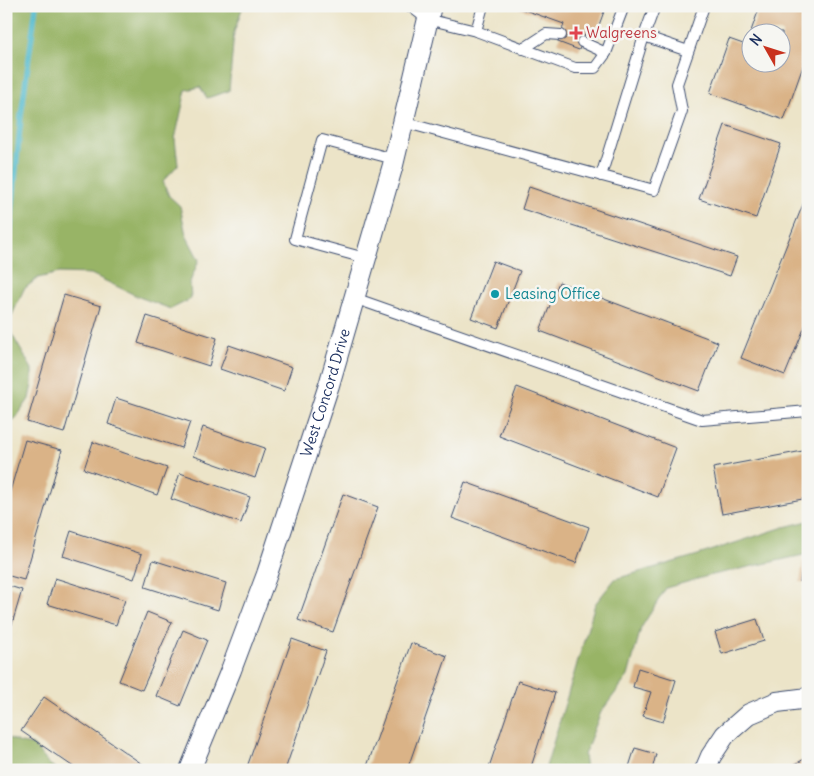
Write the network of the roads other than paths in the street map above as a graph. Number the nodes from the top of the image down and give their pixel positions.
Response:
1 (410, 6) edge
2 (483, 6) edge
3 (624, 6) edge
4 (655, 6) edge
5 (702, 7) edge
6 (429, 13) edge
7 (476, 31) junction
8 (561, 34) dead end
9 (644, 36) junction
10 (582, 42) dead end
11 (522, 49) junction
12 (688, 51) junction
13 (606, 53) junction
14 (403, 122) junction
15 (394, 159) junction
16 (601, 176) junction
17 (366, 258) junction
18 (354, 298) junction
19 (808, 411) edge
20 (808, 698) edge
21 (190, 770) edge
22 (705, 770) edge

1 - 6 lane
2 - 7 lane
3 - 13 lane
4 - 9 lane
5 - 12 lane
6 - 7 lane
6 - 14 street, West Concord Drive
7 - 11 lane
8 - 11 lane
9 - 12 lane
9 - 16 lane
10 - 13 lane
11 - 13 lane
12 - 16 lane
14 - 15 street, West Concord Drive
14 - 16 lane
15 - 17 street, West Concord Drive
15 - 17 lane
17 - 18 street, West Concord Drive
18 - 19 lane
18 - 21 street, West Concord Drive
20 - 22 street

